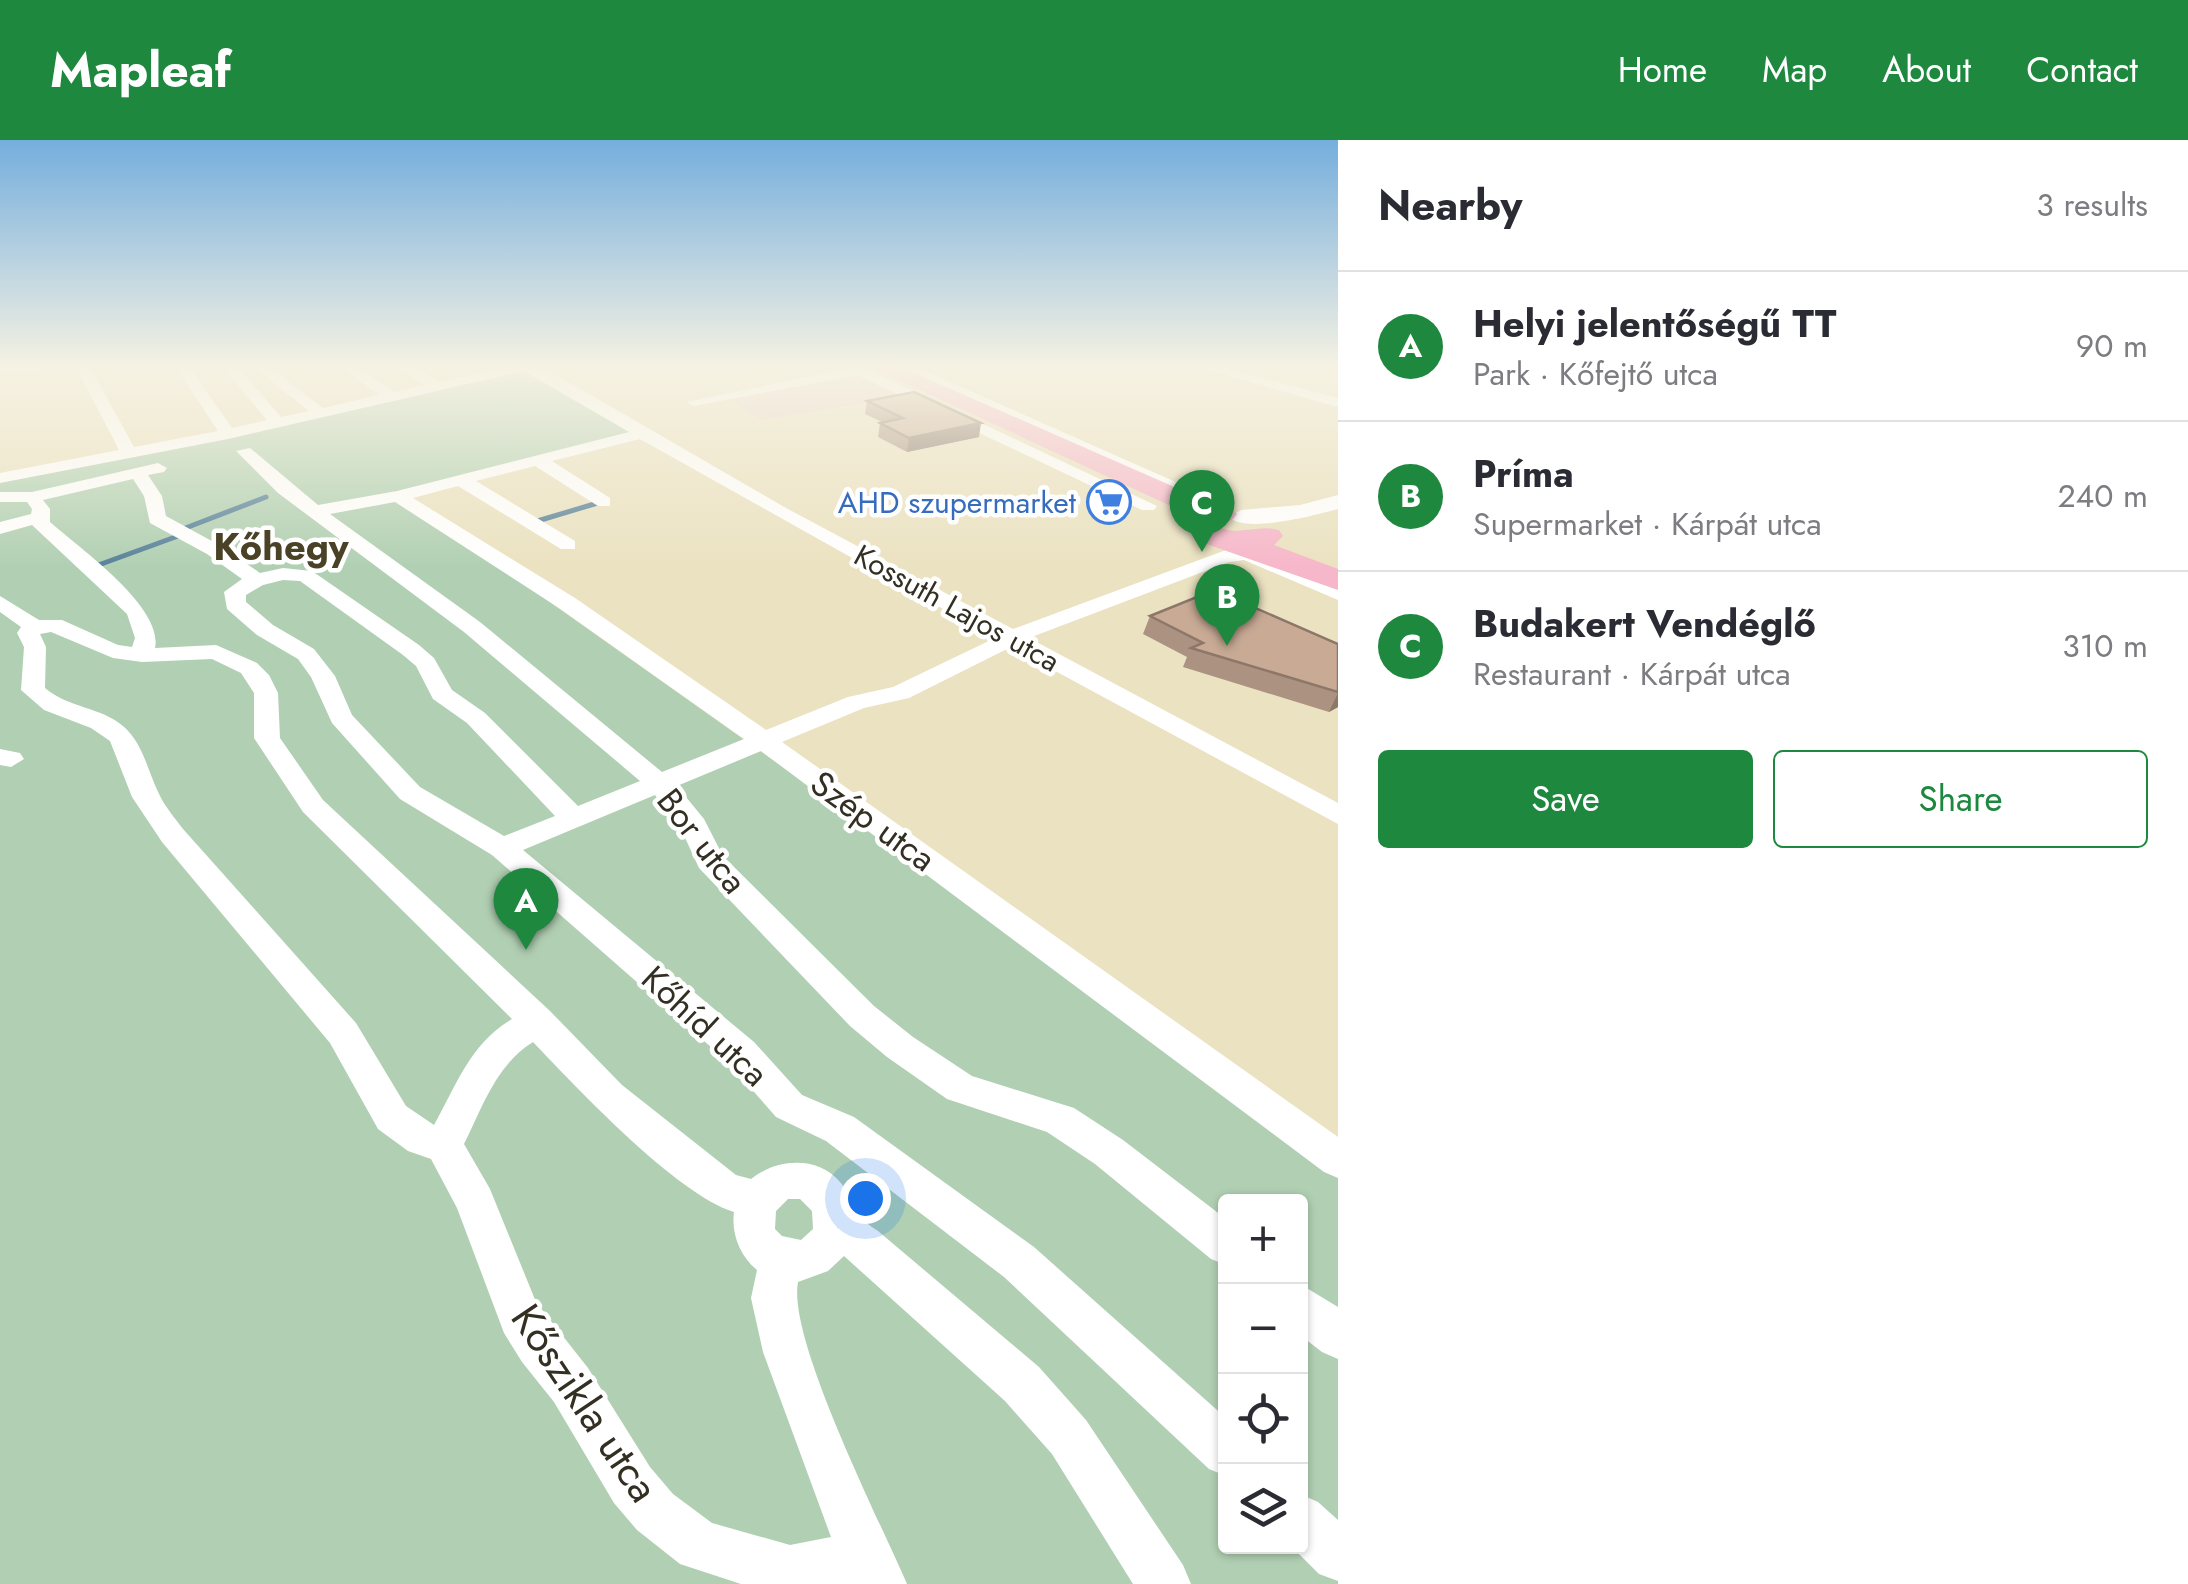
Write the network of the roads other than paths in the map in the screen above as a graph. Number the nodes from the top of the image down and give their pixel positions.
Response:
1 (117, 432) edge
2 (235, 432) edge
3 (291, 432) edge
4 (636, 432) edge
5 (999, 432) edge
6 (1025, 432) edge
7 (1053, 432) edge
8 (228, 434) joint
9 (639, 434) junction
10 (538, 460) junction
11 (133, 463) junction
12 (174, 465) dead end
13 (0, 478) edge
14 (462, 480) junction
15 (398, 496) junction
16 (0, 497) edge
17 (604, 502) dead end
18 (1338, 502) edge
19 (1148, 506) dead end
20 (36, 507) junction
21 (315, 510) junction
22 (1234, 526) junction
23 (0, 528) edge
24 (568, 545) dead end
25 (1336, 578) edge
26 (256, 580) junction
27 (0, 602) edge
28 (35, 627) junction
29 (1014, 640) junction
30 (142, 655) junction
31 (764, 741) junction
32 (660, 785) junction
33 (1338, 815) edge
34 (573, 818) junction
35 (502, 848) junction
36 (538, 1021) junction
37 (444, 1145) junction
38 (1338, 1160) edge
39 (756, 1200) junction
40 (836, 1228) junction
41 (1218, 1240) edge
42 (782, 1257) junction
43 (1308, 1312) edge
44 (1338, 1336) edge
45 (1218, 1445) edge
46 (1308, 1527) edge
47 (1338, 1555) edge
48 (872, 1570) edge
49 (1164, 1584) edge

1 - 11 street
2 - 8 street
3 - 21 street, Bor utca
4 - 9 street, Kossuth Lajos utca
5 - 19 street
6 - 22 main road
7 - 22 street
8 - 11 street
9 - 10 street
9 - 29 street, Kossuth Lajos utca
10 - 14 street
10 - 17 street
11 - 12 street
11 - 13 street
11 - 20 street
11 - 26 street
14 - 15 street
14 - 24 street
15 - 21 street
15 - 31 street, Szép utca
16 - 20 street
18 - 22 street
20 - 23 street
20 - 30 street
21 - 32 street, Bor utca
22 - 25 main road
22 - 29 street
26 - 34 street
26 - 35 street, Kőhíd utca
27 - 28 street
28 - 30 street
28 - 37 street
29 - 31 street
29 - 33 street, Kossuth Lajos utca
30 - 36 street
31 - 32 street
31 - 38 street, Szép utca
32 - 34 street
32 - 41 street, Bor utca
34 - 35 street
35 - 45 street, Kőhíd utca
36 - 37 street
36 - 39 street
37 - 48 street, Kőszikla utca
39 - 40 street
39 - 42 street
40 - 42 street
40 - 49 street
42 - 48 street
43 - 44 street
46 - 47 street

